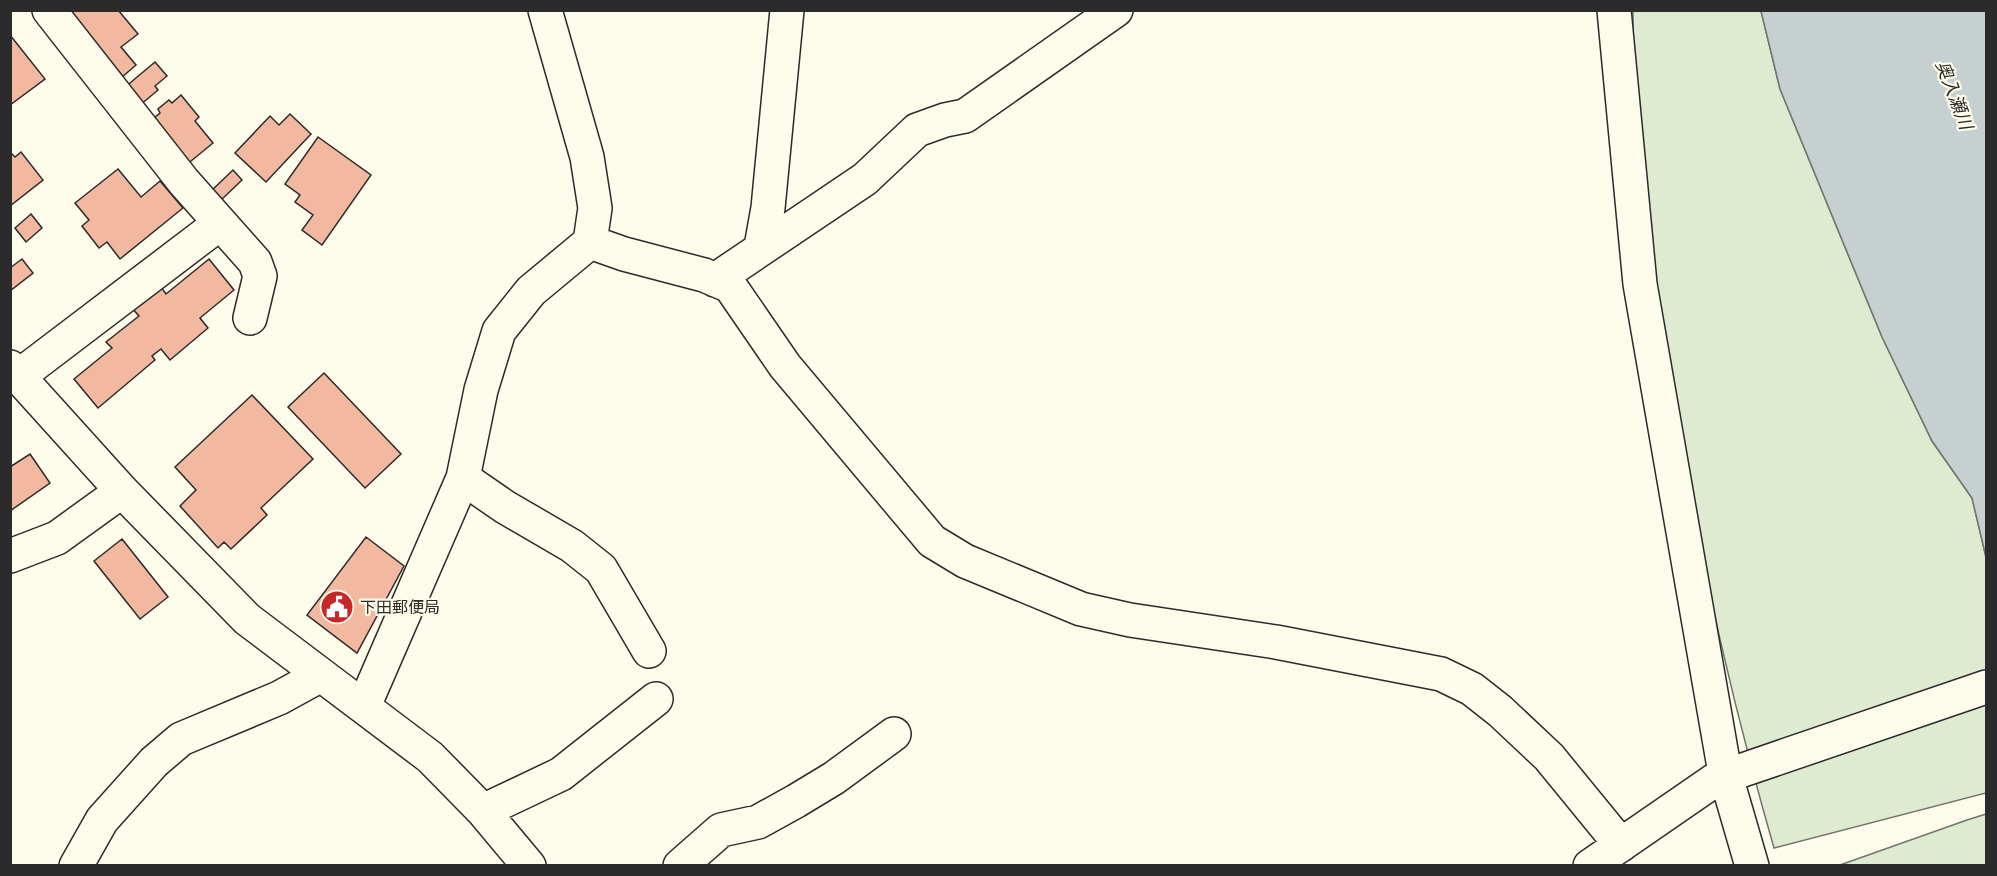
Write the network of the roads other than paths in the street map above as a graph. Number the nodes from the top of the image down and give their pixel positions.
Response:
1 (49, 10) edge
2 (545, 10) edge
3 (787, 10) edge
4 (1116, 10) edge
5 (1614, 10) edge
6 (219, 224) junction
7 (590, 242) junction
8 (761, 247) junction
9 (715, 279) junction
10 (250, 318) dead end
11 (15, 372) edge
12 (463, 478) junction
13 (122, 491) junction
14 (10, 556) edge
15 (649, 651) dead end
16 (321, 675) junction
17 (1986, 687) edge
18 (656, 699) dead end
19 (364, 706) junction
20 (894, 734) dead end
21 (1734, 771) junction
22 (483, 811) junction
23 (1621, 845) junction
24 (76, 866) edge
25 (529, 866) edge
26 (680, 866) edge
27 (1590, 866) edge
28 (1752, 866) edge

1 - 6 street
2 - 7 street
3 - 8 street
4 - 8 street
5 - 21 street
6 - 10 street
6 - 11 street
7 - 9 street
7 - 12 street
8 - 9 street
9 - 23 street
11 - 13 street
12 - 15 street
12 - 19 street
13 - 14 street
13 - 16 street
16 - 19 street
16 - 24 street
17 - 21 street
18 - 22 street
19 - 22 street
20 - 26 street
21 - 23 street
21 - 28 street
22 - 25 street
23 - 27 street

